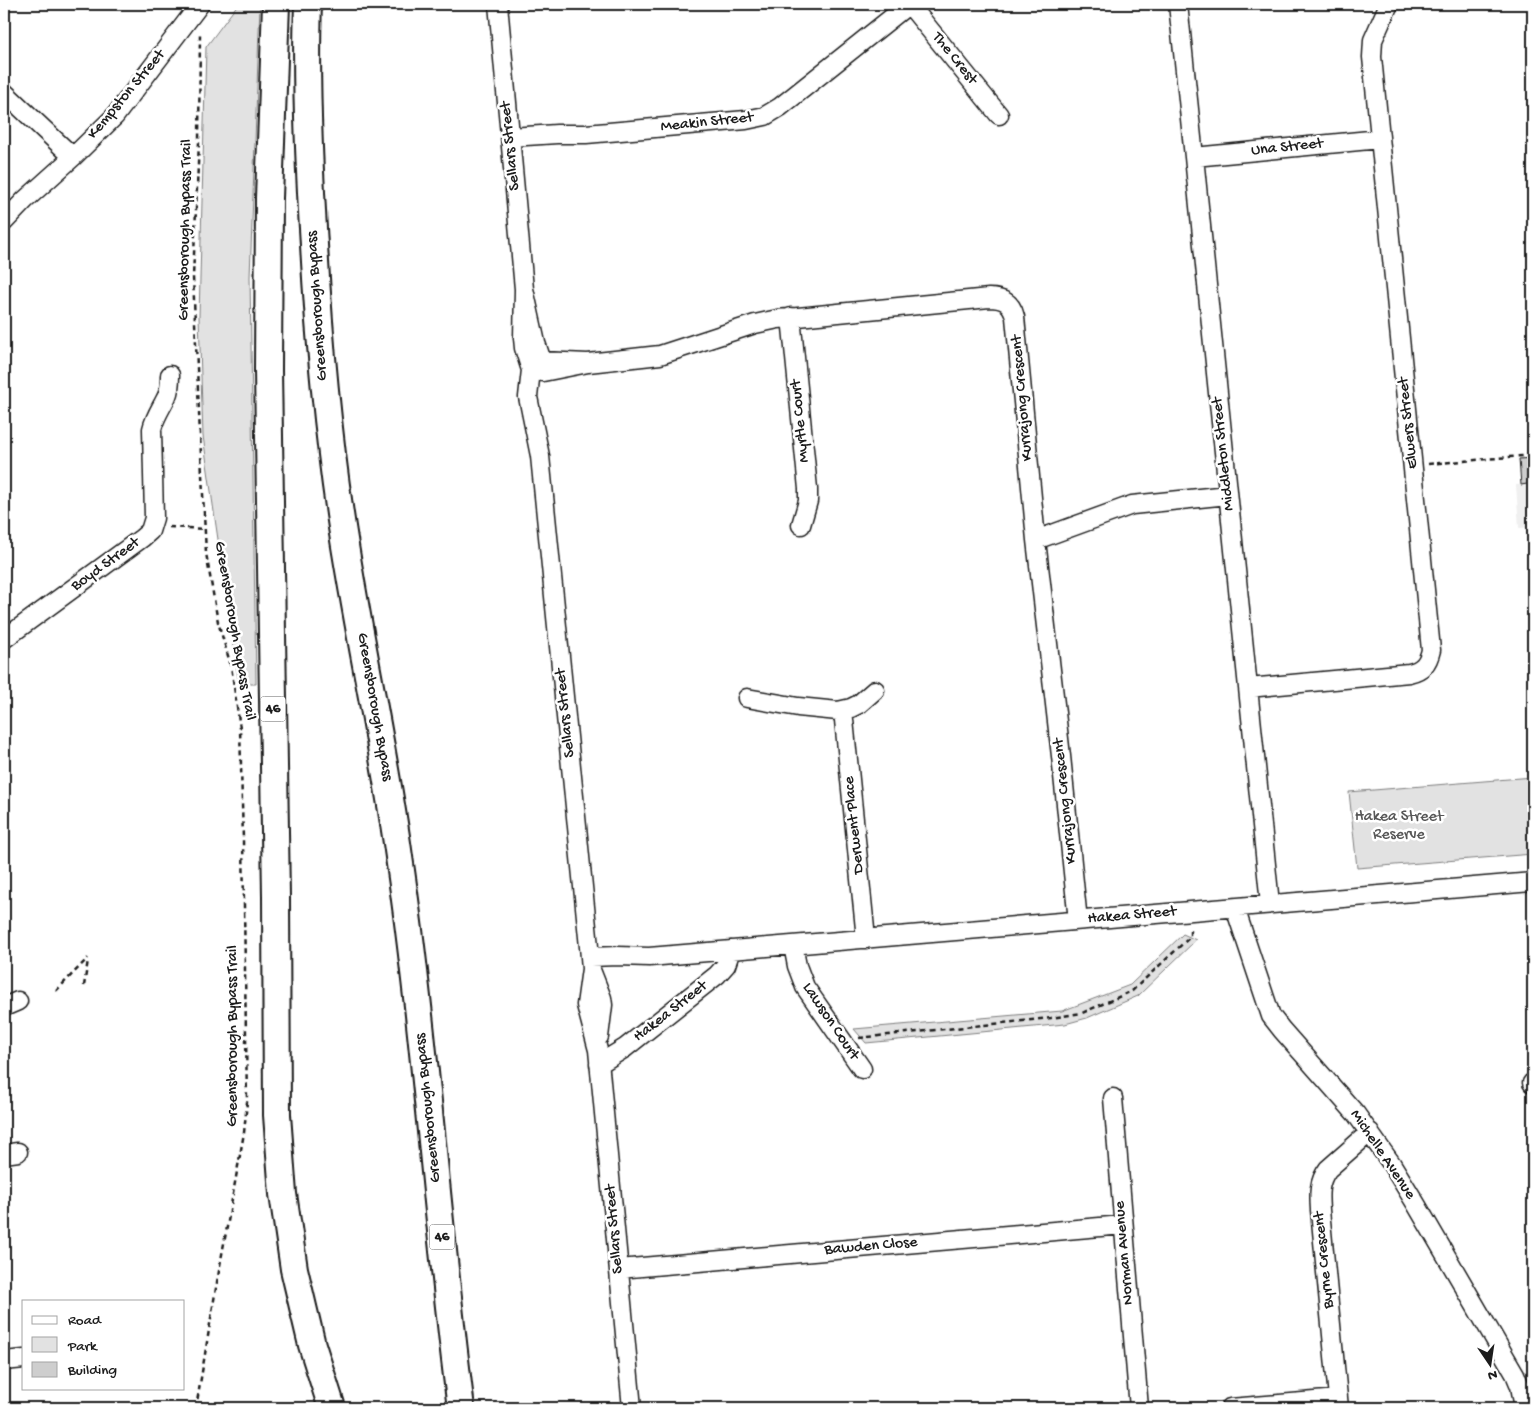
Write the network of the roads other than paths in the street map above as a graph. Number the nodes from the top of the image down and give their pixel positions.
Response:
1 (200, 4) edge
2 (276, 4) edge
3 (308, 4) edge
4 (498, 4) edge
5 (909, 4) edge
6 (1178, 4) edge
7 (1389, 4) edge
8 (4, 92) edge
9 (999, 115) dead end
10 (1380, 139) junction
11 (510, 142) junction
12 (73, 157) junction
13 (1194, 157) junction
14 (4, 222) edge
15 (791, 317) junction
16 (539, 368) junction
17 (170, 376) dead end
18 (1228, 496) junction
19 (801, 525) dead end
20 (1036, 540) junction
21 (4, 639) edge
22 (1248, 688) junction
23 (875, 690) dead end
24 (747, 698) dead end
25 (844, 710) junction
26 (1533, 882) edge
27 (1270, 904) junction
28 (1235, 908) junction
29 (1078, 921) junction
30 (866, 939) junction
31 (793, 945) junction
32 (731, 950) junction
33 (591, 963) junction
34 (599, 1057) junction
35 (862, 1069) dead end
36 (1113, 1098) dead end
37 (1370, 1132) junction
38 (1123, 1225) junction
39 (619, 1269) junction
40 (22, 1360) edge
41 (4, 1361) edge
42 (1339, 1404) edge
43 (332, 1408) edge
44 (461, 1408) edge
45 (632, 1408) edge
46 (1139, 1408) edge
47 (1230, 1408) edge
48 (1524, 1408) edge

1 - 12 street, Kempston Street
2 - 43 highway, 46
3 - 44 highway, Greensborough Bypass / 46
4 - 11 street, Sellars Street
5 - 9 street, The Crest
5 - 11 street, Meakin Street
6 - 13 street, Middleton Street
7 - 10 street, Elwers Street
8 - 12 street
10 - 13 street, Una Street
10 - 22 street, Elwers Street
11 - 16 street, Sellars Street
12 - 14 street, Kempston Street
13 - 18 street, Middleton Street
15 - 16 street, Kurrajong Crescent
15 - 19 street, Myrtle Court
15 - 20 street, Kurrajong Crescent
16 - 33 street, Sellars Street
17 - 21 street, Boyd Street
18 - 20 street
18 - 22 street, Middleton Street
20 - 29 street, Kurrajong Crescent
22 - 27 street, Middleton Street
23 - 25 street
24 - 25 street
25 - 30 street, Derwent Place
26 - 27 street, Hakea Street
27 - 28 street, Hakea Street
28 - 29 street, Hakea Street
28 - 37 street, Michelle Avenue
29 - 30 street, Hakea Street
30 - 31 street, Hakea Street
31 - 32 street, Hakea Street
31 - 35 street, Lawson Court
32 - 33 street, Hakea Street
32 - 34 street, Hakea Street
33 - 34 street, Sellars Street
34 - 39 street, Sellars Street
36 - 38 street, Norman Avenue
37 - 42 street, Byrne Crescent
37 - 48 street, Michelle Avenue
38 - 39 street, Bawden Close
38 - 46 street, Norman Avenue
39 - 45 street, Sellars Street
40 - 41 street
42 - 47 street

